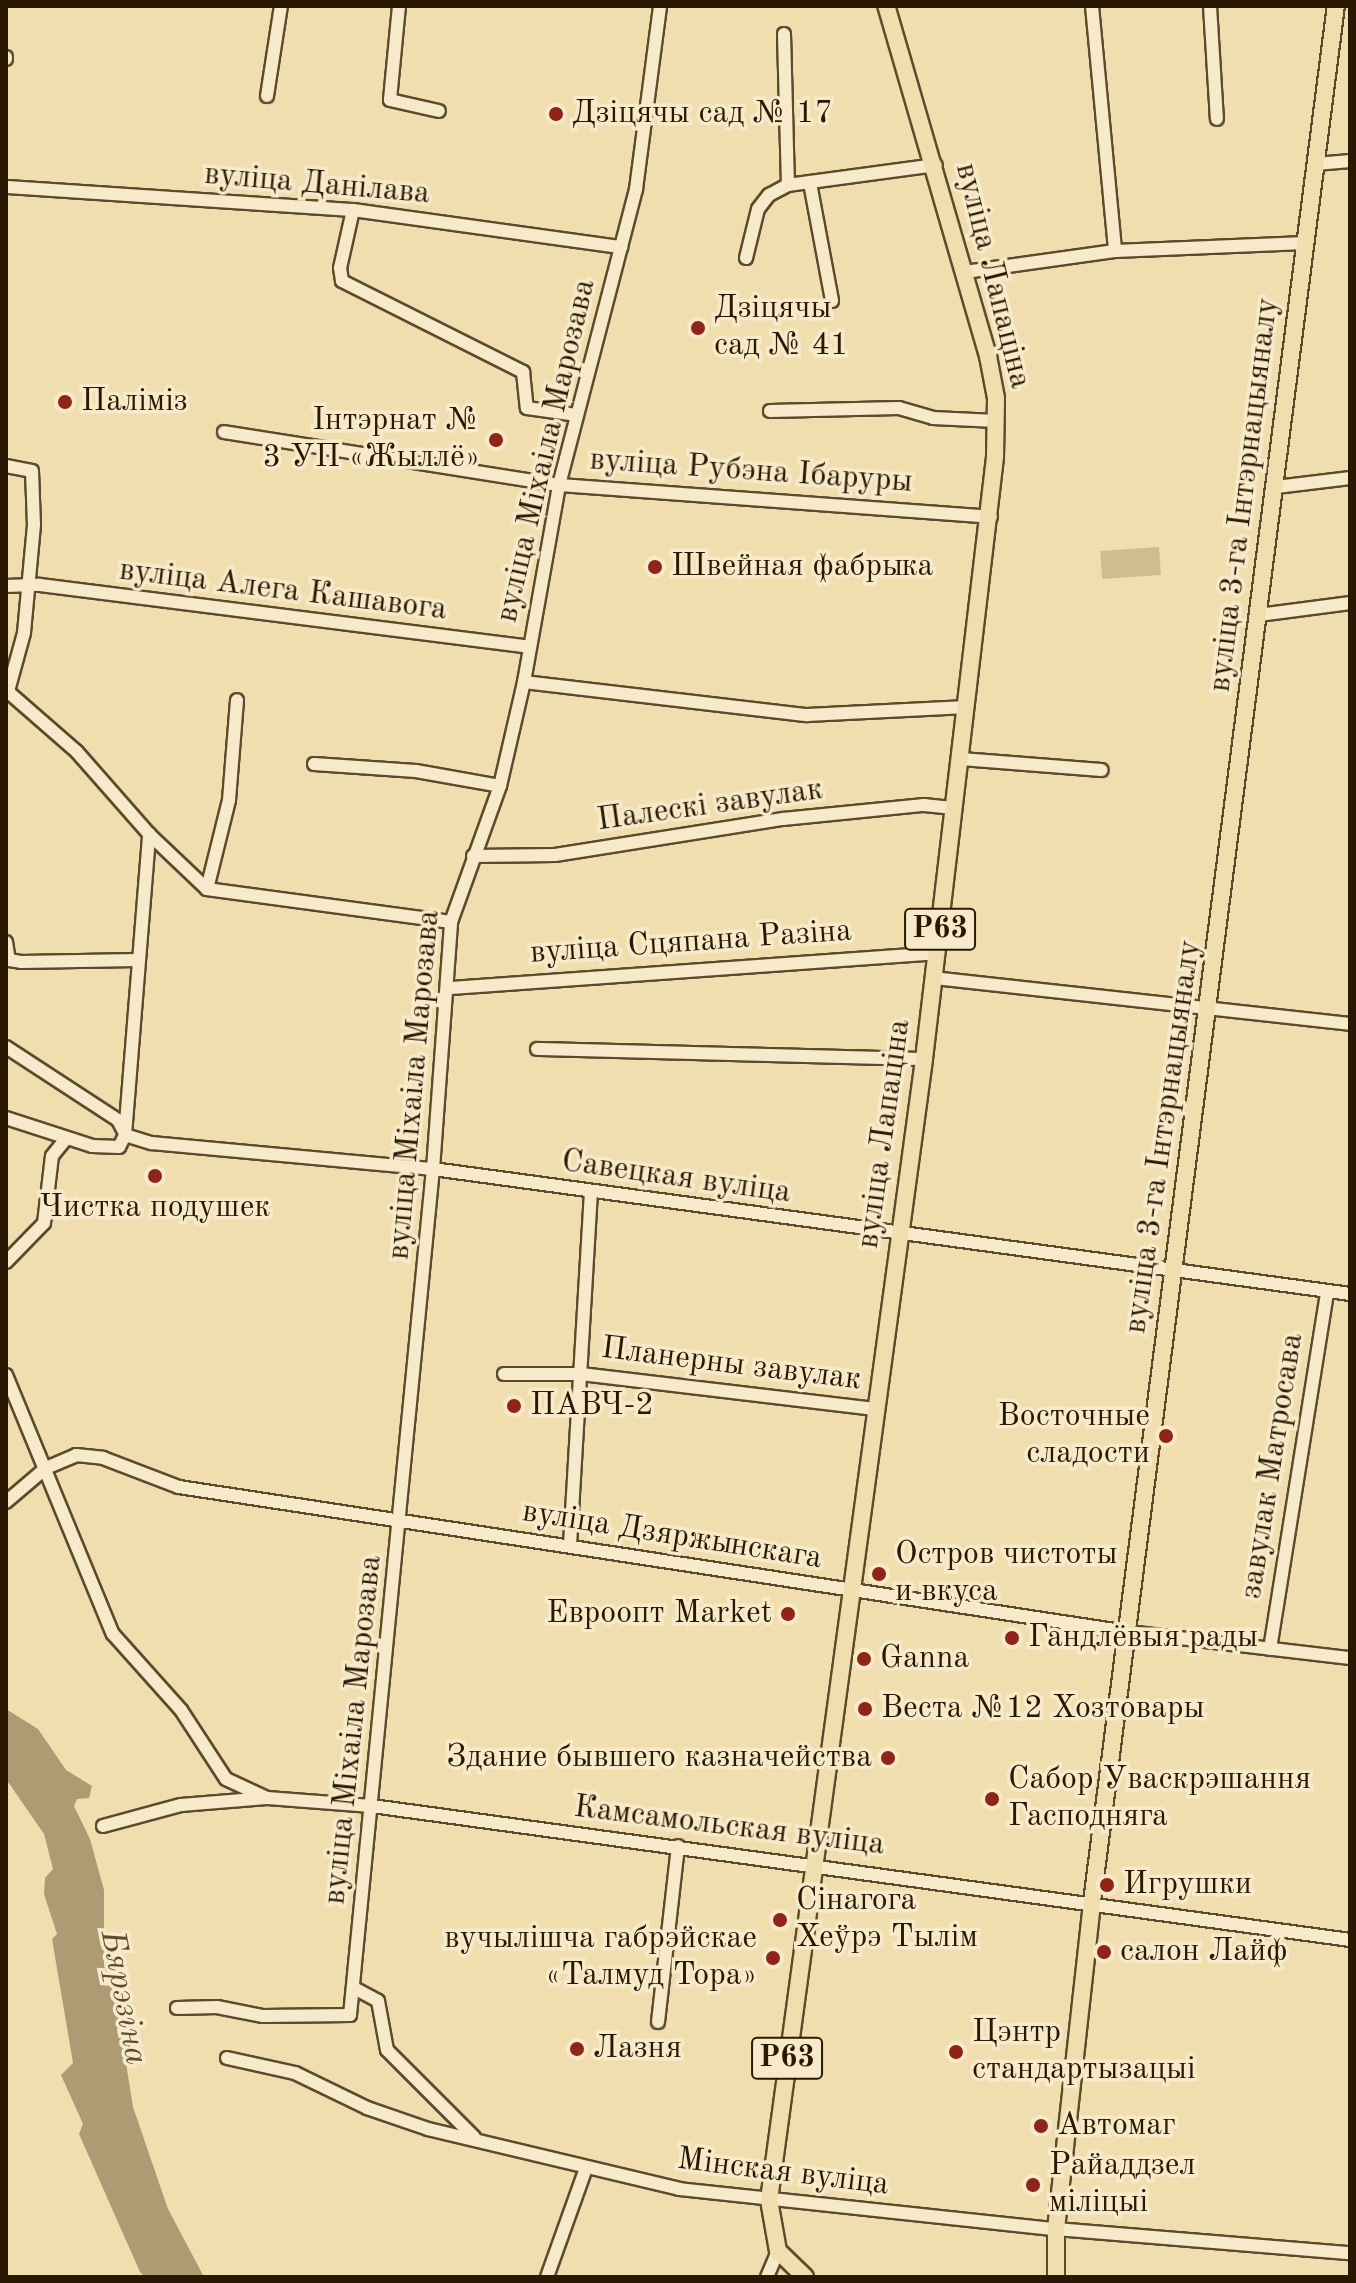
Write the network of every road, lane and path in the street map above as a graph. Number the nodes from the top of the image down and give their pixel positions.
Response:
1 (281, 6) edge
2 (399, 6) edge
3 (660, 6) edge
4 (886, 6) edge
5 (1092, 6) edge
6 (1210, 6) edge
7 (1336, 6) edge
8 (784, 34) dead end
9 (267, 96) dead end
10 (439, 111) dead end
11 (1217, 119) dead end
12 (1350, 161) edge
13 (1316, 164) junction
14 (936, 165) junction
15 (810, 183) junction
16 (788, 185) junction
17 (6, 187) edge
18 (353, 210) junction
19 (1305, 243) junction
20 (621, 247) junction
21 (1115, 251) junction
22 (746, 258) dead end
23 (965, 272) junction
24 (832, 301) dead end
25 (770, 411) dead end
26 (576, 415) junction
27 (996, 421) junction
28 (224, 432) dead end
29 (6, 466) edge
30 (1350, 478) edge
31 (559, 485) junction
32 (1276, 487) junction
33 (991, 517) junction
34 (31, 585) junction
35 (6, 586) edge
36 (1350, 603) edge
37 (1259, 615) junction
38 (529, 647) junction
39 (524, 682) junction
40 (7, 691) edge
41 (237, 700) dead end
42 (967, 707) junction
43 (961, 759) junction
44 (314, 764) dead end
45 (1102, 770) dead end
46 (500, 786) junction
47 (954, 808) junction
48 (149, 834) junction
49 (473, 856) junction
50 (207, 889) junction
51 (451, 922) junction
52 (6, 942) edge
53 (937, 953) junction
54 (137, 960) junction
55 (934, 978) junction
56 (450, 988) junction
57 (1210, 1010) junction
58 (1350, 1024) edge
59 (6, 1047) edge
60 (537, 1049) dead end
61 (924, 1059) junction
62 (6, 1118) edge
63 (125, 1135) junction
64 (65, 1140) junction
65 (433, 1169) junction
66 (591, 1194) junction
67 (900, 1235) junction
68 (6, 1262) edge
69 (1174, 1272) junction
70 (1327, 1292) junction
71 (1350, 1294) edge
72 (504, 1374) dead end
73 (581, 1374) junction
74 (6, 1375) edge
75 (875, 1409) junction
76 (46, 1468) junction
77 (6, 1502) edge
78 (400, 1521) junction
79 (570, 1545) junction
80 (851, 1590) junction
81 (1128, 1632) junction
82 (1270, 1649) junction
83 (1350, 1658) edge
84 (267, 1798) junction
85 (372, 1806) junction
86 (103, 1826) dead end
87 (678, 1846) junction
88 (813, 1863) junction
89 (1092, 1902) junction
90 (1350, 1940) edge
91 (354, 1988) junction
92 (177, 2008) dead end
93 (658, 2022) dead end
94 (227, 2058) dead end
95 (474, 2137) junction
96 (586, 2168) junction
97 (769, 2200) junction
98 (1056, 2229) junction
99 (778, 2251) junction
100 (1350, 2253) edge
101 (547, 2277) edge
102 (767, 2277) edge
103 (805, 2277) edge
104 (1056, 2277) edge

1 - 9 street
2 - 10 street
3 - 20 street, вуліца Міхаіла Марозава
4 - 14 main road, вуліца Лапаціна / Р63
5 - 21 street
6 - 11 street
7 - 13 main road, вуліца 3-га Інтэрнацыяналу
8 - 16 street
12 - 13 street
13 - 19 main road, вуліца 3-га Інтэрнацыяналу
14 - 15 street
14 - 23 main road, вуліца Лапаціна / Р63
15 - 16 street
15 - 24 street
16 - 22 street
17 - 18 street, вуліца Данілава
18 - 20 street, вуліца Данілава
18 - 26 street
19 - 21 street
19 - 32 main road, вуліца 3-га Інтэрнацыяналу
20 - 26 street, вуліца Міхаіла Марозава
21 - 23 street
23 - 27 main road, вуліца Лапаціна / Р63
25 - 27 street
26 - 31 street, вуліца Міхаіла Марозава
27 - 33 main road, вуліца Лапаціна / Р63
28 - 31 street, вуліца Рубэна Ібаруры
29 - 34 street
30 - 32 street
31 - 33 street, вуліца Рубэна Ібаруры
31 - 38 street, вуліца Міхаіла Марозава
32 - 37 main road, вуліца 3-га Інтэрнацыяналу
33 - 42 main road, вуліца Лапаціна / Р63
34 - 35 street, вуліца Алега Кашавога
34 - 38 street, вуліца Алега Кашавога
34 - 40 street
36 - 37 street
37 - 57 main road, вуліца 3-га Інтэрнацыяналу
38 - 39 street, вуліца Міхаіла Марозава
39 - 42 street
39 - 46 street, вуліца Міхаіла Марозава
40 - 48 street
41 - 50 street
42 - 43 main road, вуліца Лапаціна / Р63
43 - 45 street
43 - 47 main road, вуліца Лапаціна / Р63
44 - 46 street
46 - 49 street, вуліца Міхаіла Марозава
47 - 49 street, Палескі завулак
47 - 53 main road, вуліца Лапаціна / Р63
48 - 50 street
48 - 54 street
49 - 51 street, вуліца Міхаіла Марозава
50 - 51 street
51 - 56 street, вуліца Міхаіла Марозава
52 - 54 street
53 - 55 main road, вуліца Лапаціна / Р63
53 - 56 street, вуліца Сцяпана Разіна
54 - 63 street
55 - 57 street
55 - 61 main road, вуліца Лапаціна / Р63
56 - 65 street, вуліца Міхаіла Марозава
57 - 58 street
57 - 69 main road, вуліца 3-га Інтэрнацыяналу
59 - 63 street
60 - 61 street
61 - 67 main road, вуліца Лапаціна / Р63
62 - 64 street, Савецкая вуліца
63 - 64 street, Савецкая вуліца
63 - 65 street, Савецкая вуліца
64 - 68 street
65 - 66 street, Савецкая вуліца
65 - 78 street, вуліца Міхаіла Марозава
66 - 67 street, Савецкая вуліца
66 - 73 street, Планерны завулак
67 - 69 street, Савецкая вуліца
67 - 75 main road, вуліца Лапаціна / Р63
69 - 70 street, Савецкая вуліца
69 - 81 main road, вуліца 3-га Інтэрнацыяналу
70 - 71 street, Савецкая вуліца
70 - 82 street, завулак Матросава
72 - 73 street, Планерны завулак
73 - 75 street, Планерны завулак
73 - 79 street, Планерны завулак
74 - 76 street
75 - 80 main road, вуліца Лапаціна / Р63
76 - 77 street, вуліца Дзяржынскага
76 - 78 street, вуліца Дзяржынскага
76 - 84 street
78 - 79 street, вуліца Дзяржынскага
78 - 85 street, вуліца Міхаіла Марозава
79 - 80 street, вуліца Дзяржынскага
80 - 81 street, вуліца Дзяржынскага
80 - 88 main road, вуліца Лапаціна / Р63
81 - 82 street, вуліца Дзяржынскага
81 - 89 main road, вуліца 3-га Інтэрнацыяналу
82 - 83 street, вуліца Дзяржынскага
84 - 85 street, Камсамольская вуліца
84 - 86 street, Камсамольская вуліца
85 - 87 street, Камсамольская вуліца
85 - 91 street, вуліца Міхаіла Марозава
87 - 88 street, Камсамольская вуліца
87 - 93 street
88 - 89 street, Камсамольская вуліца
88 - 97 main road, вуліца Лапаціна / Р63
89 - 90 street, Камсамольская вуліца
89 - 98 main road, вуліца 3-га Інтэрнацыяналу
91 - 92 street, вуліца Міхаіла Марозава
91 - 95 street
94 - 95 street, Мінская вуліца
95 - 96 street, Мінская вуліца
96 - 97 street, Мінская вуліца
96 - 101 street
97 - 98 street, Мінская вуліца
97 - 99 main road, вуліца Лапаціна / Р63
98 - 100 street, Мінская вуліца
98 - 104 main road, вуліца 3-га Інтэрнацыяналу
99 - 102 street
99 - 103 main road

